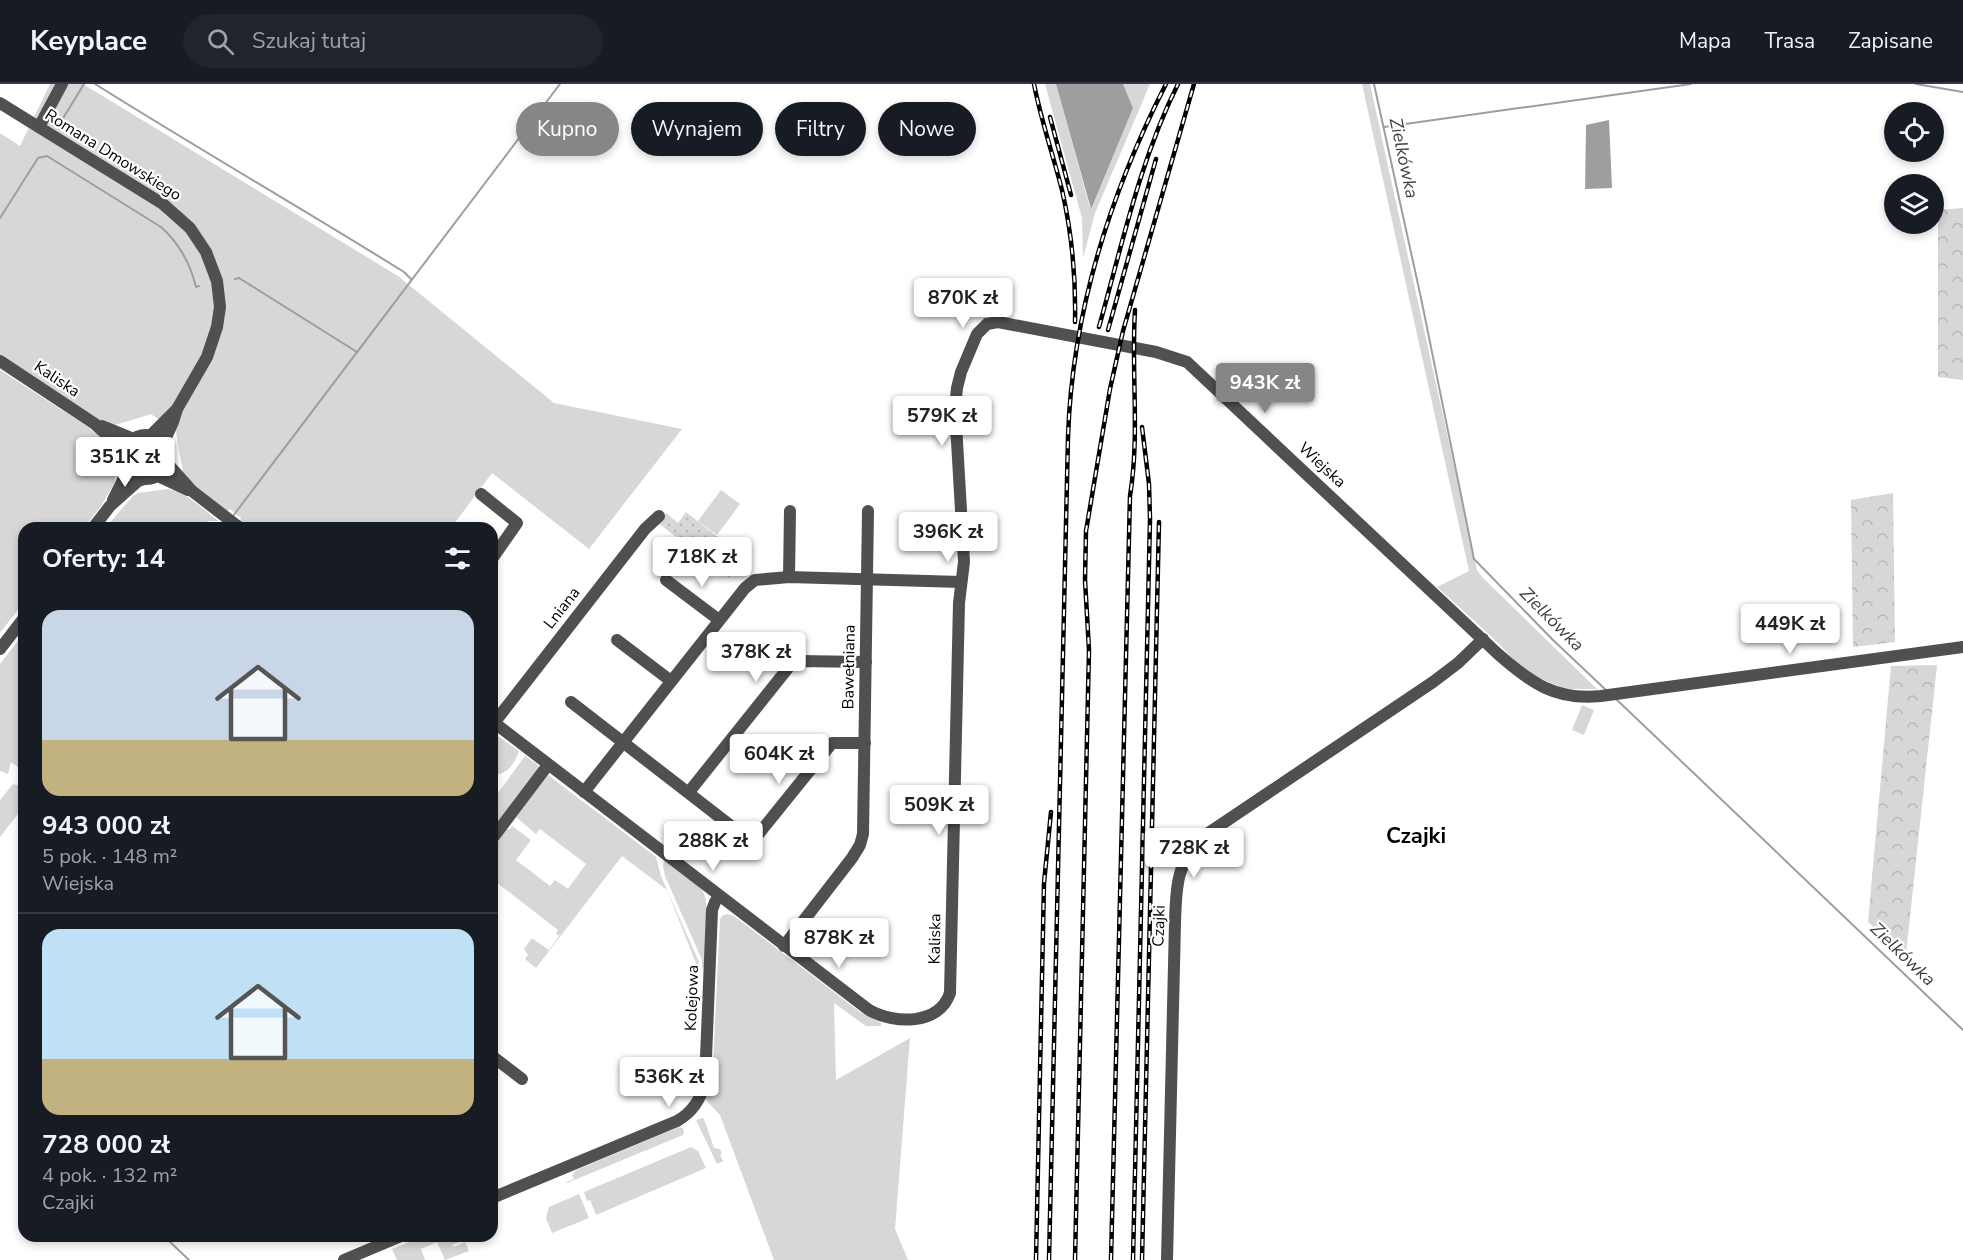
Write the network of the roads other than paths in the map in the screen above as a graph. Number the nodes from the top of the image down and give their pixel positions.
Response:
1 (62, 84) edge
2 (0, 103) edge
3 (39, 127) junction
4 (987, 324) joint
5 (0, 361) edge
6 (177, 409) junction
7 (95, 424) junction
8 (150, 436) junction
9 (134, 439) junction
10 (163, 444) junction
11 (124, 454) junction
12 (167, 463) junction
13 (127, 468) junction
14 (158, 476) junction
15 (144, 479) junction
16 (192, 491) junction
17 (481, 494) dead end
18 (110, 506) junction
19 (790, 511) dead end
20 (868, 511) dead end
21 (659, 516) dead end
22 (98, 522) edge
23 (232, 522) edge
24 (498, 550) edge
25 (789, 577) junction
26 (867, 579) junction
27 (666, 580) dead end
28 (961, 582) junction
29 (719, 620) junction
30 (18, 626) edge
31 (1483, 639) junction
32 (617, 640) dead end
33 (1963, 647) edge
34 (0, 649) edge
35 (866, 662) junction
36 (671, 681) junction
37 (571, 702) dead end
38 (498, 716) edge
39 (498, 726) edge
40 (623, 742) junction
41 (865, 743) junction
42 (548, 765) junction
43 (584, 792) junction
44 (689, 792) junction
45 (498, 830) edge
46 (720, 896) junction
47 (784, 946) junction
48 (498, 1061) edge
49 (522, 1079) dead end
50 (498, 1196) edge
51 (387, 1242) edge
52 (344, 1260) edge
53 (1167, 1260) edge

1 - 3 street
2 - 3 street, Romana Dmowskiego
3 - 6 street, Romana Dmowskiego
4 - 28 street, Kaliska
4 - 31 street, Wiejska
5 - 7 street, Kaliska
6 - 8 street, Romana Dmowskiego
6 - 10 street, Romana Dmowskiego
7 - 9 street, Kaliska
7 - 11 street, Kaliska
8 - 9 street
8 - 10 street
9 - 11 street
10 - 12 street
11 - 13 street
12 - 14 street
12 - 16 street
13 - 15 street
13 - 18 street
14 - 15 street
14 - 16 street
15 - 18 street
16 - 23 street
17 - 24 street
18 - 22 street
19 - 25 street
20 - 26 street, Bawełniana
21 - 38 street, Lniana
25 - 26 street
25 - 29 street
26 - 28 street
26 - 35 street, Bawełniana
27 - 29 street
28 - 47 street, Kaliska
29 - 36 street
30 - 34 street
31 - 33 street, Wiejska
31 - 53 street, Czajki
32 - 36 street
35 - 41 street, Bawełniana
35 - 44 street
36 - 40 street
37 - 40 street
39 - 42 street, Kaliska
40 - 43 street
40 - 44 street
41 - 44 street
41 - 47 street, Bawełniana
42 - 43 street, Kaliska
42 - 45 street
43 - 46 street, Kaliska
46 - 47 street, Kaliska
46 - 50 street, Kolejowa
48 - 49 street
51 - 52 street

